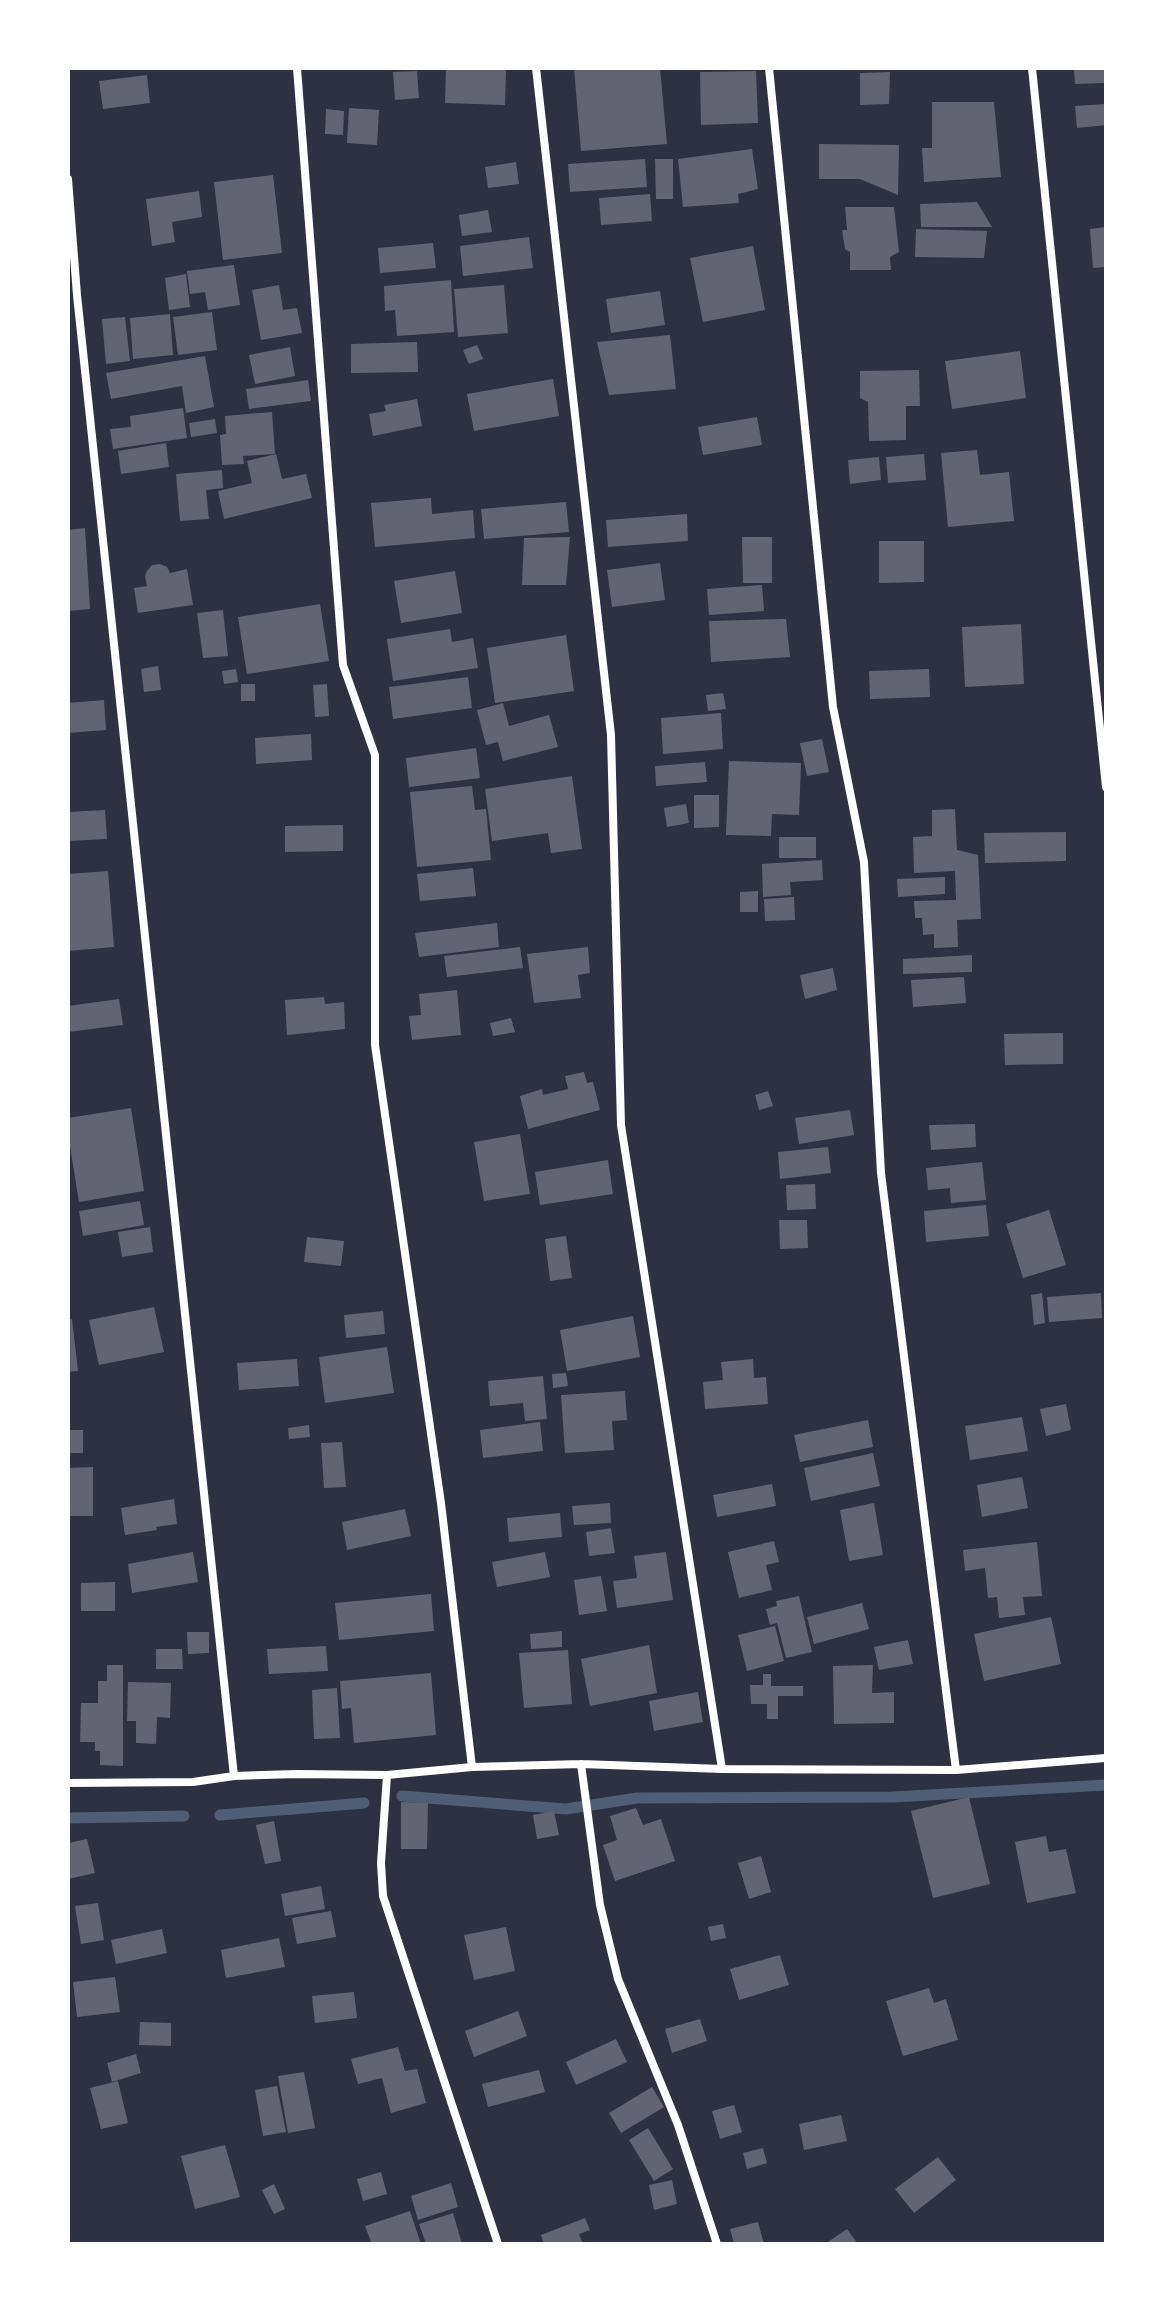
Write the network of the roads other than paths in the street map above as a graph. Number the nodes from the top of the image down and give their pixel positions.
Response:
1 (297, 68) edge
2 (536, 68) edge
3 (769, 68) edge
4 (1032, 68) edge
5 (68, 179) edge
6 (1106, 787) edge
7 (1106, 1758) edge
8 (581, 1764) junction
9 (472, 1767) junction
10 (722, 1769) junction
11 (956, 1770) junction
12 (387, 1775) junction
13 (234, 1776) junction
14 (68, 1783) edge
15 (498, 2244) edge
16 (717, 2244) edge

1 - 9 street
2 - 10 street
3 - 11 street
4 - 6 street
5 - 13 street
7 - 11 street
8 - 9 street
8 - 10 street
8 - 16 street
9 - 12 street
10 - 11 street
12 - 13 street
12 - 15 street
13 - 14 street

